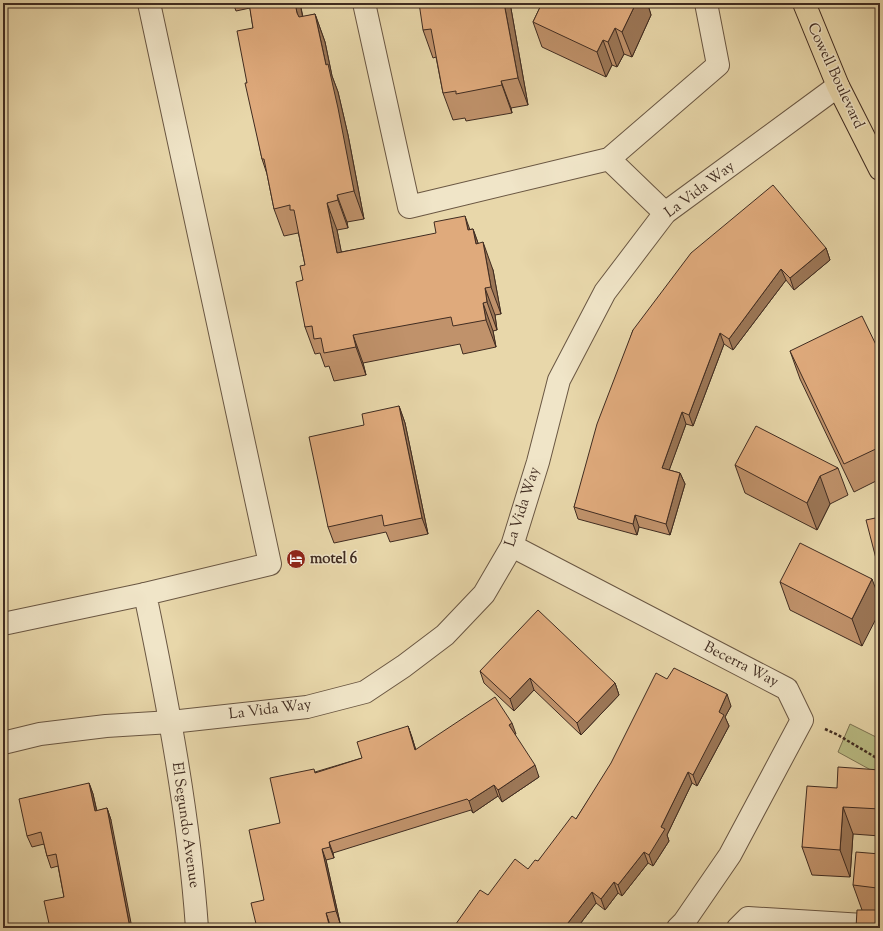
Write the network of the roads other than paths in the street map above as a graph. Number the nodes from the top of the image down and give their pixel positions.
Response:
1 (149, 3) edge
2 (364, 3) edge
3 (706, 3) edge
4 (804, 3) edge
5 (838, 86) junction
6 (609, 159) junction
7 (880, 169) edge
8 (666, 213) junction
9 (512, 546) junction
10 (145, 594) junction
11 (3, 624) edge
12 (171, 722) junction
13 (3, 743) edge
14 (684, 926) edge
15 (880, 926) edge
16 (197, 928) edge
17 (738, 928) edge

1 - 10 street
2 - 6 street
3 - 6 street
4 - 5 main road, Cowell Boulevard
5 - 7 main road, Cowell Boulevard
5 - 8 street, La Vida Way
6 - 8 street
8 - 9 street, La Vida Way
9 - 12 street, La Vida Way
9 - 14 street, Becerra Way
10 - 11 street
10 - 12 street, El Segundo Avenue
12 - 13 street, La Vida Way
12 - 16 street, El Segundo Avenue
15 - 17 street

